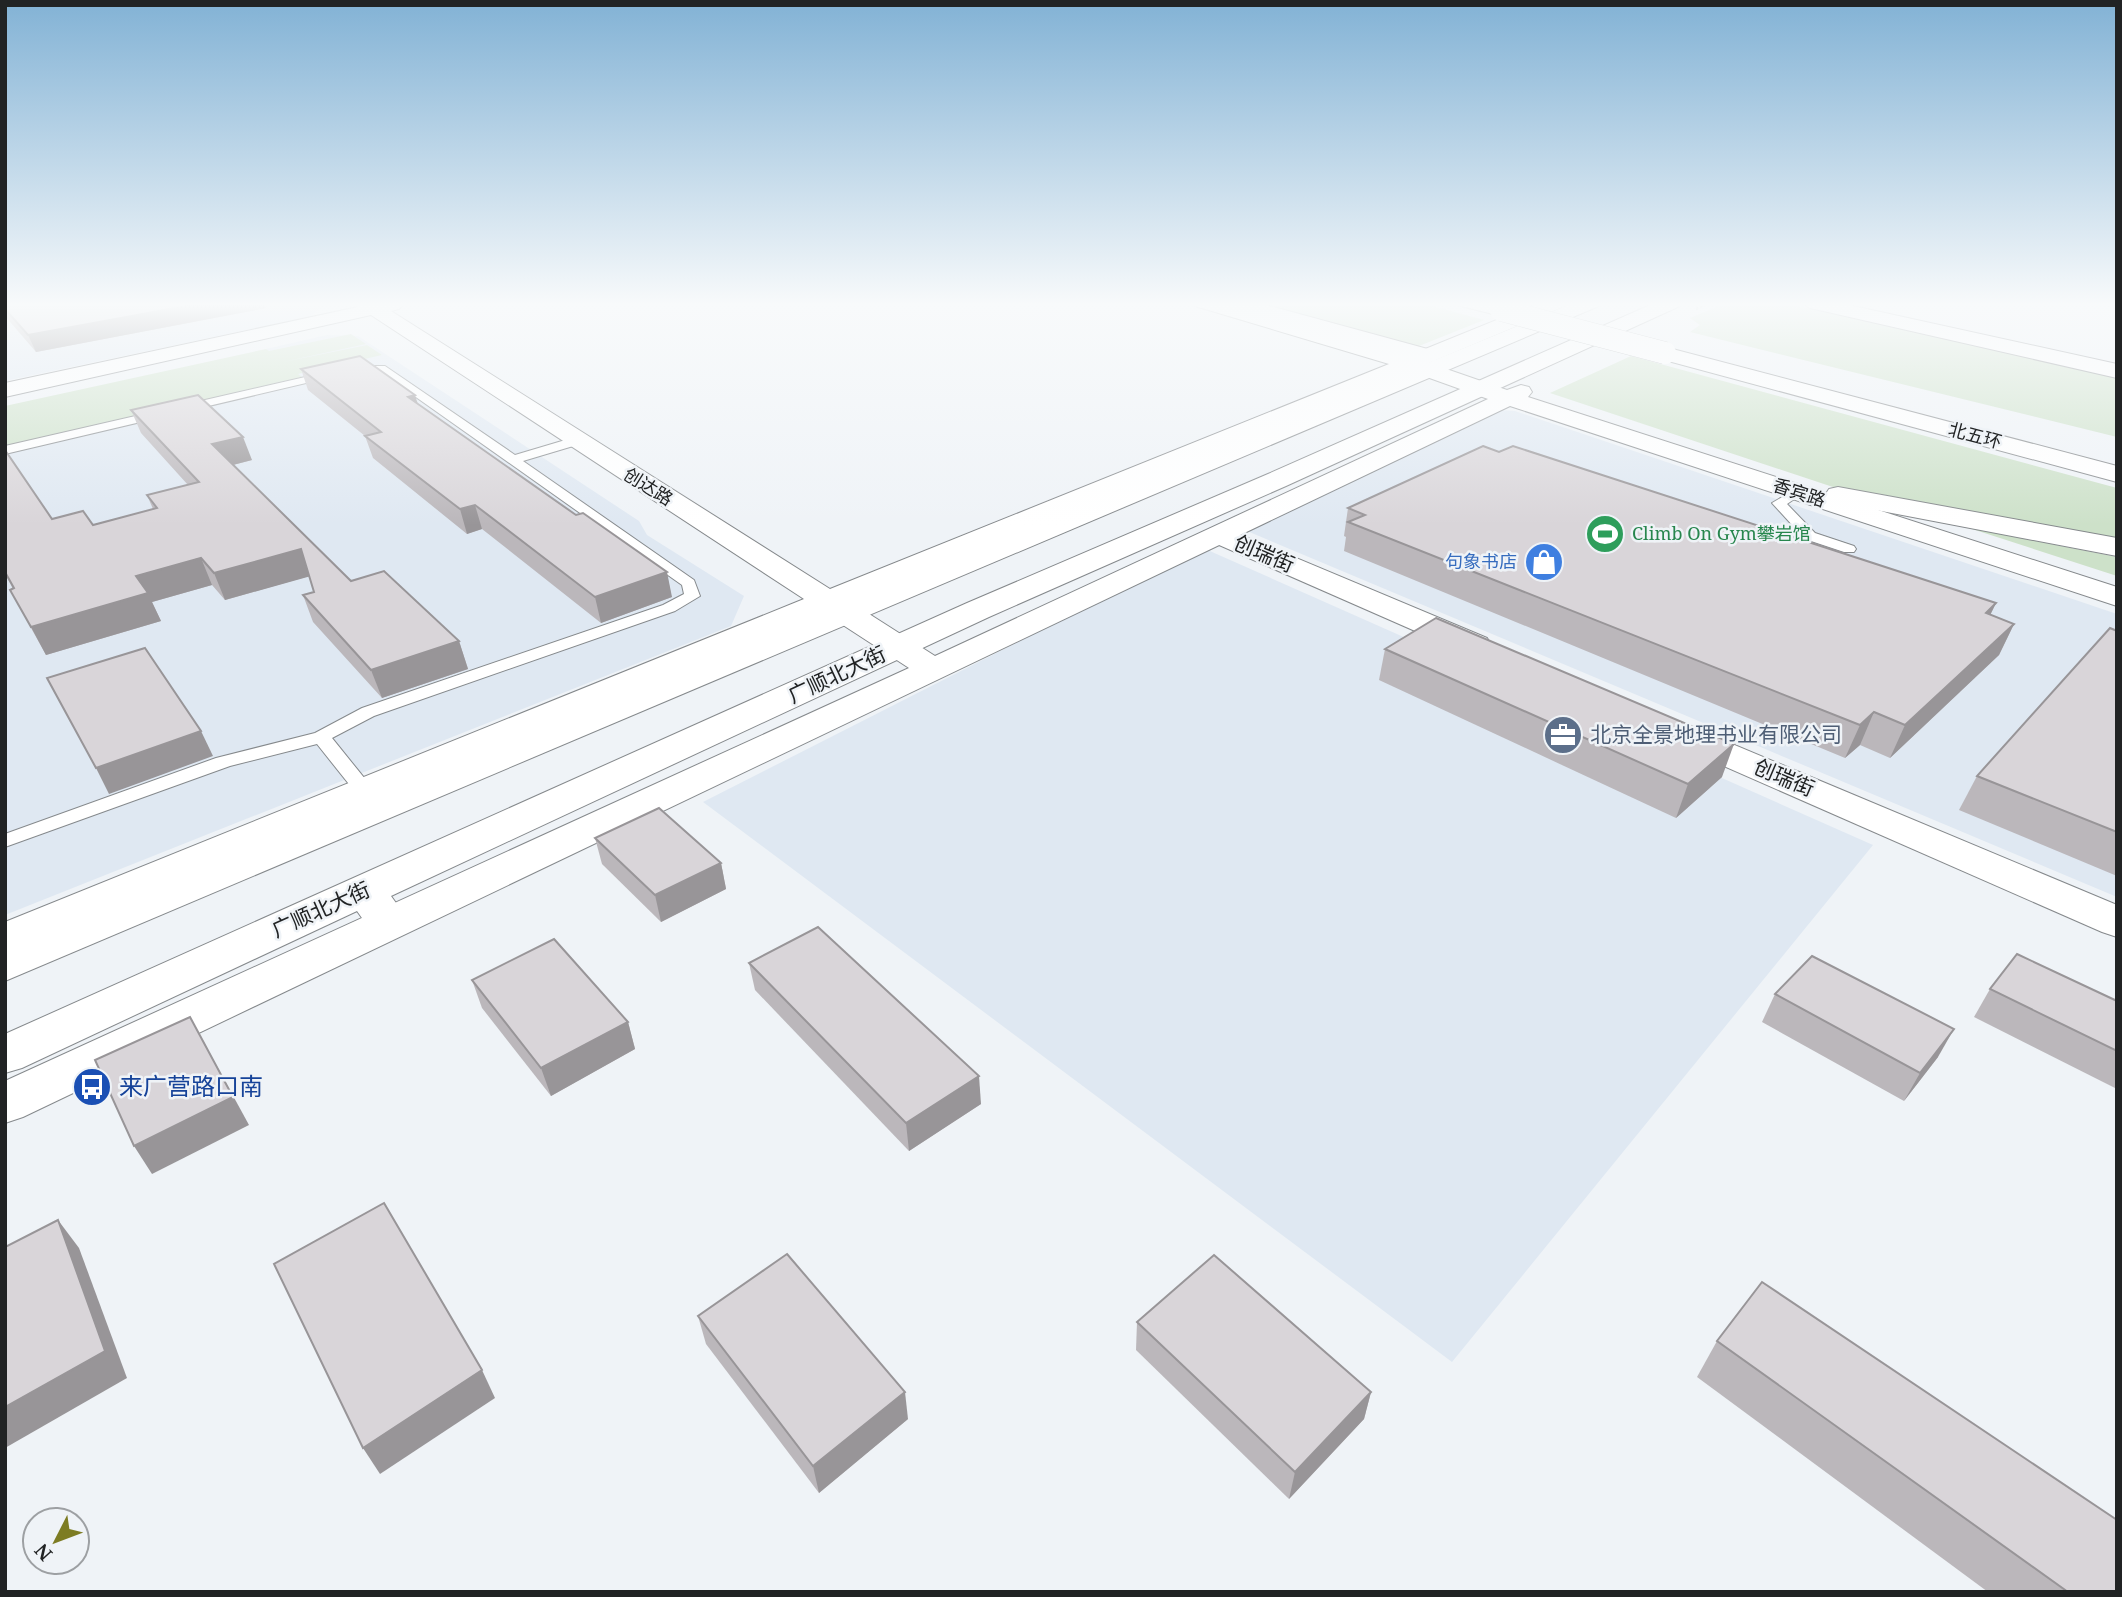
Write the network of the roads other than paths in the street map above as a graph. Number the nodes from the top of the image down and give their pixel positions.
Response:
1 (63, 377) edge
2 (321, 377) edge
3 (393, 377) edge
4 (478, 377) edge
5 (1392, 377) edge
6 (1397, 377) edge
7 (1464, 377) edge
8 (1527, 377) edge
9 (1775, 377) edge
10 (1792, 377) edge
11 (5, 390) edge
12 (1501, 390) junction
13 (576, 441) junction
14 (5, 450) edge
15 (2117, 456) edge
16 (513, 460) junction
17 (1353, 472) junction
18 (2117, 474) edge
19 (1166, 480) junction
20 (1277, 480) junction
21 (1107, 487) junction
22 (1796, 493) junction
23 (1838, 495) junction
24 (1220, 535) junction
25 (2117, 547) edge
26 (1849, 549) dead end
27 (933, 578) junction
28 (2117, 586) edge
29 (2117, 597) edge
30 (837, 608) junction
31 (978, 610) junction
32 (898, 647) junction
33 (754, 653) junction
34 (1502, 656) edge
35 (933, 670) junction
36 (801, 691) junction
37 (1656, 723) edge
38 (321, 737) junction
39 (511, 753) junction
40 (440, 760) junction
41 (371, 800) junction
42 (5, 841) edge
43 (377, 907) junction
44 (2117, 922) edge
45 (5, 939) edge
46 (5, 965) edge
47 (5, 1055) edge
48 (5, 1102) edge

1 - 11 main road
2 - 14 lane
3 - 16 lane
4 - 13 main road, 创达路
5 - 21 main road
6 - 19 main road
7 - 12 main road
8 - 12 main road, 广顺北大街
9 - 18 main road, 北五环
10 - 15 main road, 北五环
12 - 17 main road
12 - 20 main road, 广顺北大街
12 - 22 main road, 香宾路
12 - 23 main road, 香宾路
13 - 16 lane
13 - 30 main road, 创达路
16 - 38 lane
17 - 20 main road
17 - 24 main road
19 - 21 main road
19 - 27 main road
20 - 31 main road, 广顺北大街
21 - 30 main road
22 - 23 main road
22 - 26 lane
22 - 29 main road, 香宾路
23 - 25 main road
23 - 28 main road, 香宾路
24 - 34 main road, 创瑞街
24 - 35 main road
27 - 30 main road
27 - 31 main road
30 - 32 main road, 创达路
30 - 33 main road
30 - 40 main road
31 - 32 main road, 广顺北大街
32 - 35 main road, 创达路
32 - 36 main road, 广顺北大街
33 - 36 main road
33 - 39 main road
35 - 43 main road
36 - 43 main road, 广顺北大街
37 - 44 main road, 创瑞街
38 - 41 lane
38 - 42 lane
39 - 40 main road
39 - 41 main road
40 - 41 main road
41 - 45 main road
41 - 46 main road
43 - 47 main road, 广顺北大街
43 - 48 main road

